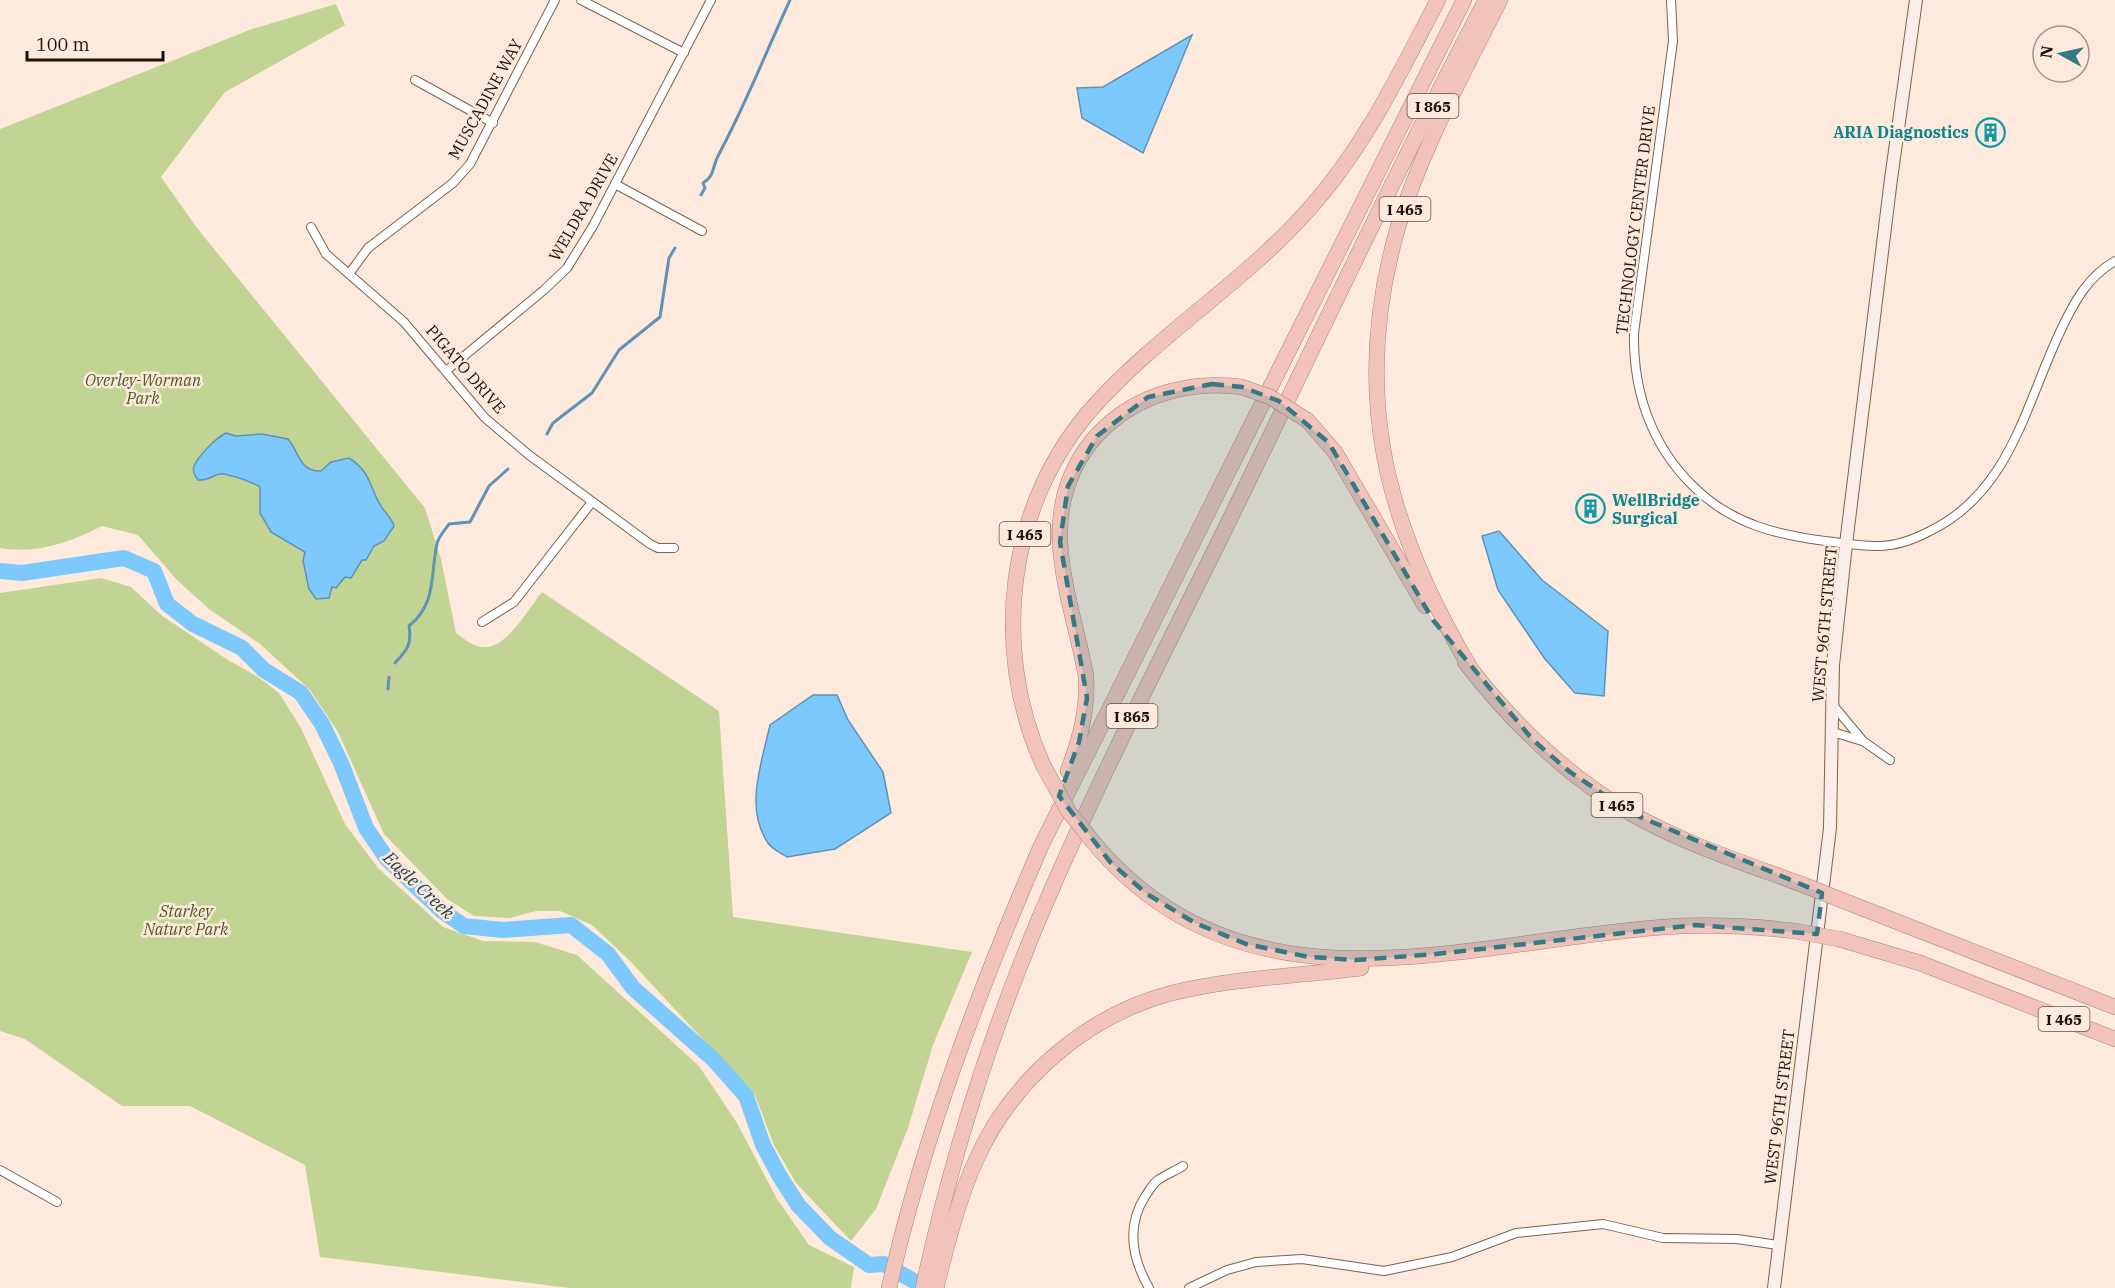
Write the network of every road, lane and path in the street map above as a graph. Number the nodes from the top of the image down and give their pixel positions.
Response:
1 (555, 0) edge
2 (581, 0) edge
3 (711, 0) edge
4 (1438, 0) edge
5 (1464, 0) edge
6 (1486, 0) edge
7 (1500, 0) edge
8 (1671, 0) edge
9 (1916, 0) edge
10 (684, 53) junction
11 (414, 80) dead end
12 (493, 123) junction
13 (615, 184) junction
14 (311, 227) dead end
15 (702, 231) dead end
16 (2115, 261) edge
17 (349, 274) junction
18 (446, 371) junction
19 (592, 502) junction
20 (1846, 544) junction
21 (674, 548) dead end
22 (482, 622) dead end
23 (1471, 669) junction
24 (1833, 705) junction
25 (1833, 732) junction
26 (1863, 741) junction
27 (1890, 760) dead end
28 (1041, 846) junction
29 (1436, 954) junction
30 (2115, 1006) edge
31 (2115, 1039) edge
32 (1183, 1166) dead end
33 (0, 1170) edge
34 (57, 1202) dead end
35 (940, 1245) junction
36 (1778, 1245) junction
37 (889, 1288) edge
38 (923, 1288) edge
39 (936, 1288) edge
40 (1149, 1288) edge
41 (1190, 1288) edge
42 (1774, 1288) edge

1 - 12 street, MUSCADINE WAY
2 - 10 street
3 - 10 street, WELDRA DRIVE
4 - 29 highway, I 465, bridge
5 - 28 highway, I 865
6 - 35 highway, I 865
7 - 23 highway, I 465
8 - 20 street, TECHNOLOGY CENTER DRIVE
9 - 20 main road, WEST 96TH STREET
10 - 13 street, WELDRA DRIVE
11 - 12 street
12 - 17 street, MUSCADINE WAY
13 - 15 street
13 - 18 street, WELDRA DRIVE
14 - 17 street, PIGATO DRIVE
16 - 20 street, TECHNOLOGY CENTER DRIVE
17 - 18 street, PIGATO DRIVE
18 - 19 street, PIGATO DRIVE
19 - 21 street, PIGATO DRIVE
19 - 22 street
20 - 24 main road, WEST 96TH STREET
23 - 28 highway, bridge
23 - 30 highway, I 465, bridge
24 - 25 main road, WEST 96TH STREET
24 - 26 street
25 - 26 street
25 - 36 main road, WEST 96TH STREET
26 - 27 street
28 - 37 highway, I 865
29 - 31 highway, I 465, bridge
29 - 35 highway
32 - 40 street
33 - 34 street
35 - 38 highway, I 865
35 - 39 highway
36 - 41 street
36 - 42 main road, WEST 96TH STREET

